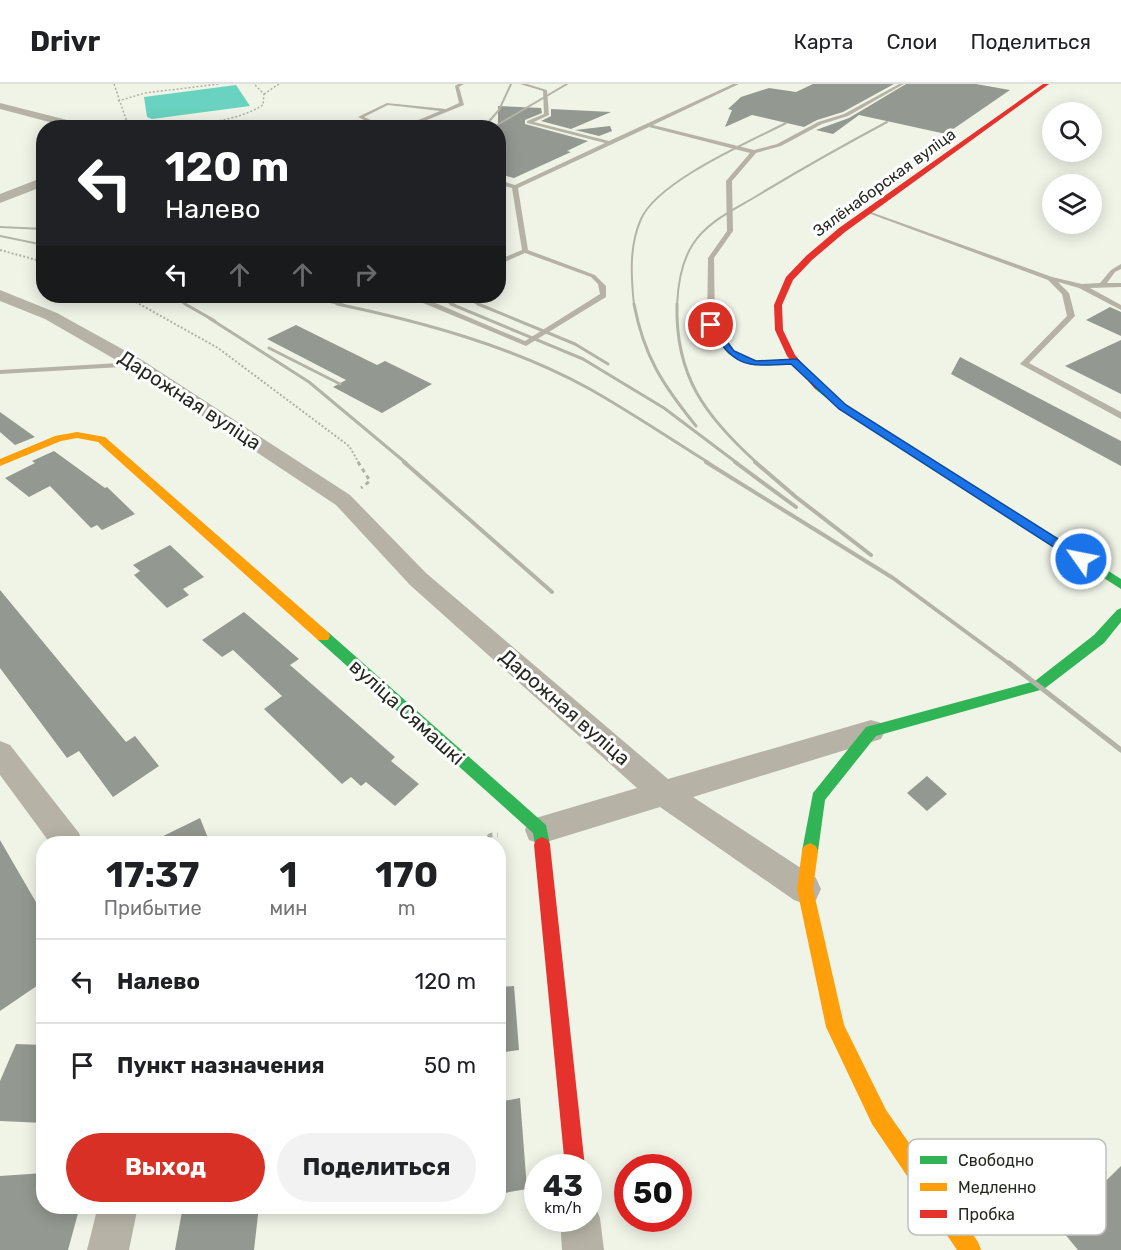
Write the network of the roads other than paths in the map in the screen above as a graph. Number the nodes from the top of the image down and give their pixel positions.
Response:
1 (462, 84) edge
2 (522, 84) edge
3 (737, 84) edge
4 (902, 84) edge
5 (1046, 84) edge
6 (0, 106) edge
7 (446, 110) junction
8 (55, 120) edge
9 (367, 120) edge
10 (421, 120) edge
11 (648, 125) junction
12 (610, 143) junction
13 (754, 152) junction
14 (36, 184) edge
15 (506, 184) edge
16 (515, 187) junction
17 (0, 199) edge
18 (870, 212) junction
19 (525, 251) junction
20 (506, 259) edge
21 (1121, 266) edge
22 (1050, 278) junction
23 (1102, 285) junction
24 (1121, 285) edge
25 (1082, 286) junction
26 (0, 295) edge
27 (430, 303) edge
28 (1121, 308) edge
29 (794, 361) junction
30 (136, 364) junction
31 (0, 372) edge
32 (1121, 416) edge
33 (0, 463) edge
34 (1121, 585) edge
35 (1121, 613) edge
36 (871, 730) junction
37 (0, 753) edge
38 (665, 794) junction
39 (540, 830) junction
40 (63, 836) edge
41 (805, 889) junction
42 (574, 1154) edge
43 (908, 1159) edge
44 (116, 1214) edge
45 (581, 1232) edge
46 (960, 1235) edge
47 (108, 1250) edge
48 (583, 1250) edge
49 (970, 1250) edge

1 - 7 lane
2 - 12 lane
3 - 11 lane
4 - 13 lane
5 - 18 main road, Зялёнаборская вуліца
6 - 8 street
7 - 9 lane
7 - 10 lane
11 - 12 lane
11 - 13 lane
12 - 16 lane
13 - 29 lane
14 - 17 street
15 - 16 lane
16 - 19 lane
18 - 22 lane
18 - 29 main road, Зялёнаборская вуліца
19 - 20 lane
19 - 27 lane
21 - 23 lane
22 - 25 lane
22 - 32 lane
23 - 24 lane
23 - 25 lane
25 - 28 lane
26 - 30 street, Дарожная вуліца
29 - 34 main road, Зялёнаборская вуліца
30 - 31 lane
30 - 38 street, Дарожная вуліца
33 - 39 main road, вуліца Сямашкі
35 - 36 main road
36 - 38 street
36 - 41 main road
37 - 40 street
38 - 39 street
38 - 41 street, Дарожная вуліца
39 - 42 main road
41 - 43 main road
44 - 47 street
45 - 48 street
46 - 49 main road

